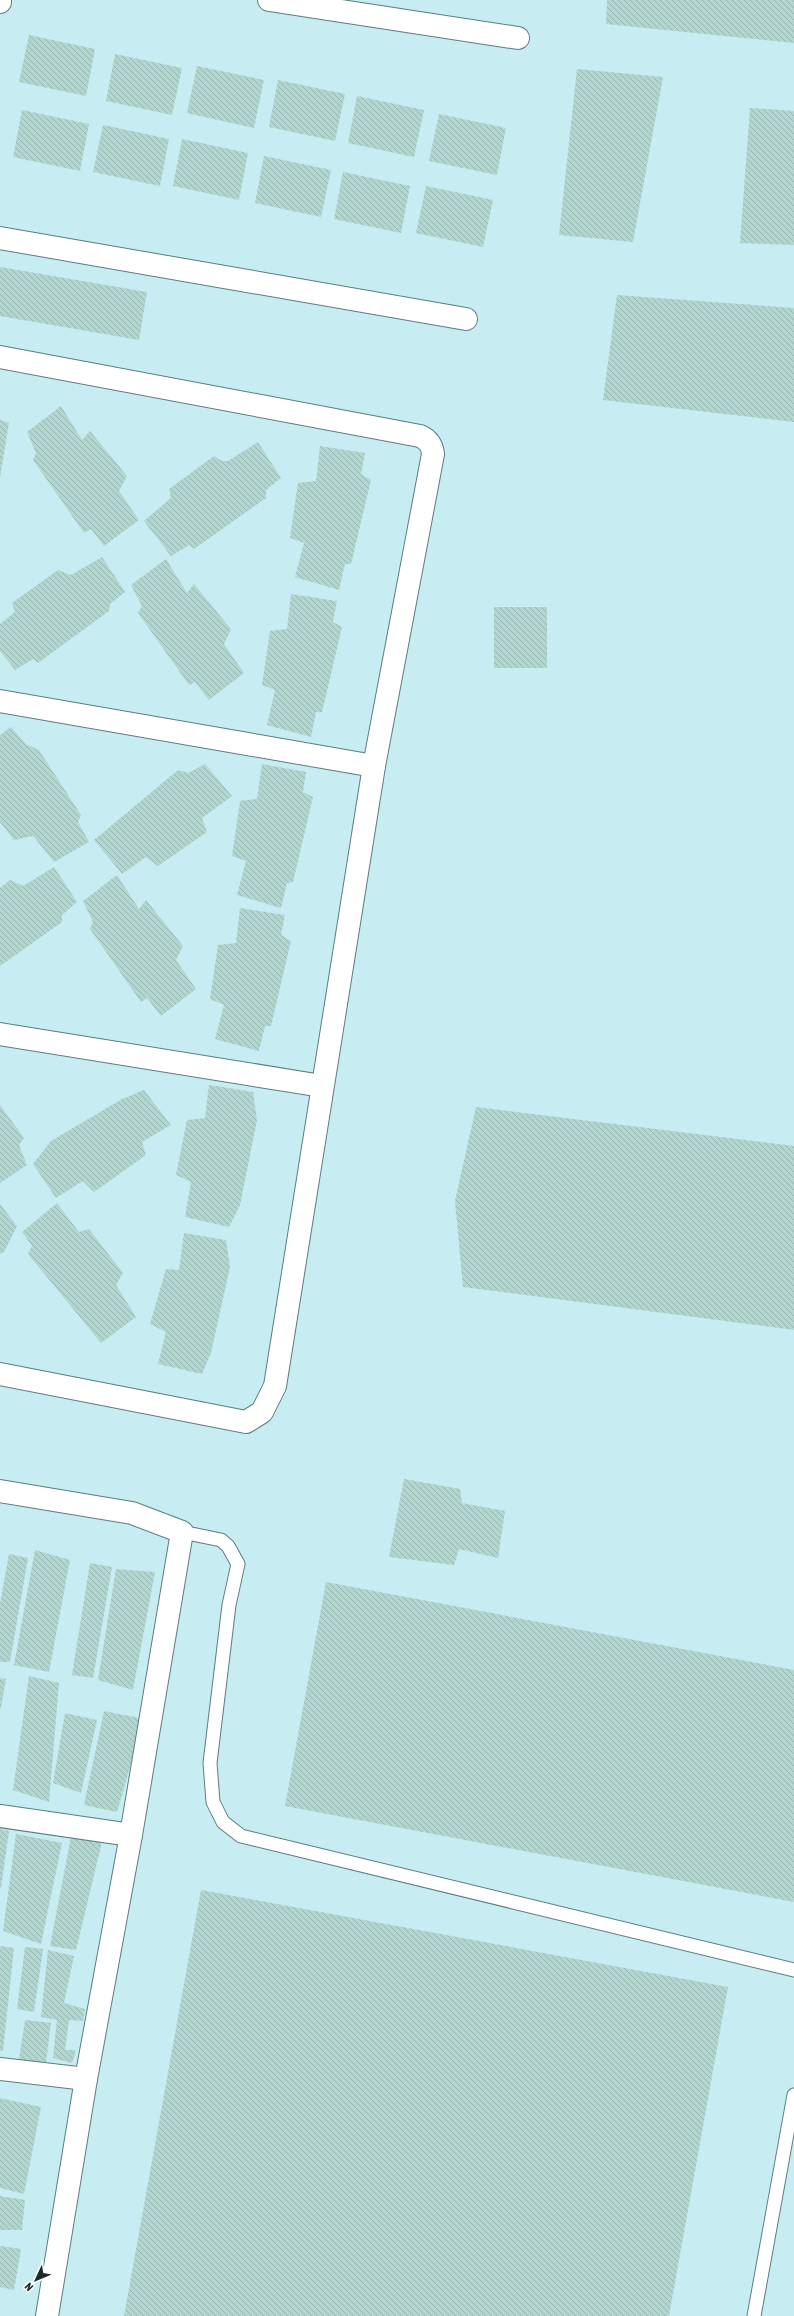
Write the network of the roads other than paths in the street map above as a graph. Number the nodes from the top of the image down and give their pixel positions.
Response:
1 (269, 0) edge
2 (518, 38) dead end
3 (0, 238) edge
4 (466, 319) dead end
5 (0, 357) edge
6 (0, 700) edge
7 (374, 766) junction
8 (0, 1034) edge
9 (322, 1086) junction
10 (0, 1374) edge
11 (0, 1492) edge
12 (182, 1532) junction
13 (0, 1816) edge
14 (131, 1835) junction
15 (794, 1970) edge
16 (0, 2069) edge
17 (86, 2079) junction
18 (794, 2095) edge
19 (48, 2316) edge
20 (754, 2316) edge

1 - 2 street
3 - 4 street
5 - 7 street
6 - 7 street
7 - 9 street
8 - 9 street
9 - 10 street
11 - 12 street
12 - 14 street
12 - 15 lane
13 - 14 street
14 - 17 street
16 - 17 street
17 - 19 street
18 - 20 lane

